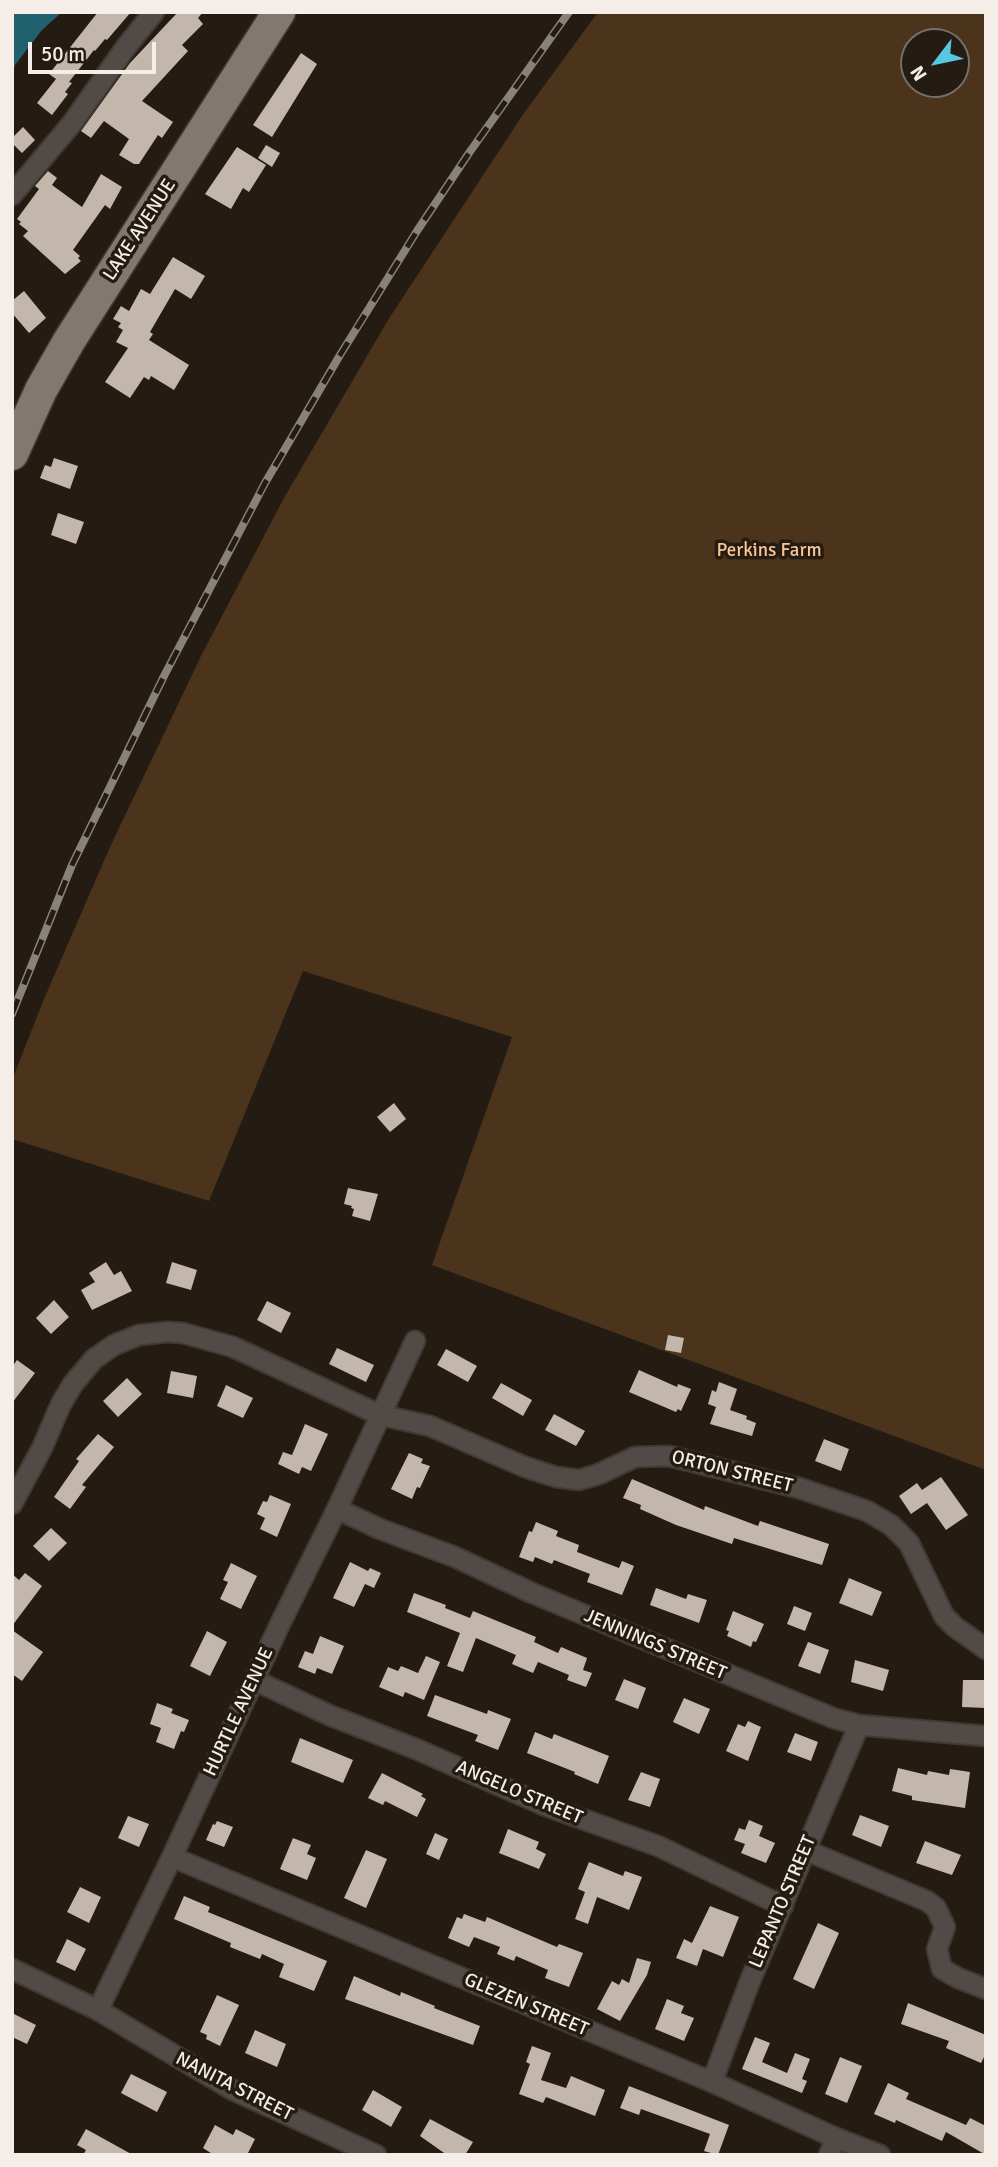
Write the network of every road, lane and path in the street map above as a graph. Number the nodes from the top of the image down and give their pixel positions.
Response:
1 (154, 12) edge
2 (279, 12) edge
3 (12, 195) edge
4 (13, 447) edge
5 (415, 1341) dead end
6 (380, 1415) junction
7 (12, 1504) edge
8 (337, 1509) junction
9 (986, 1648) edge
10 (254, 1680) junction
11 (859, 1725) junction
12 (986, 1736) edge
13 (805, 1850) junction
14 (172, 1857) junction
15 (783, 1906) junction
16 (12, 1969) edge
17 (986, 1989) edge
18 (97, 2010) junction
19 (712, 2082) junction
20 (833, 2146) edge
21 (376, 2155) edge
22 (880, 2155) edge

1 - 3 street
2 - 4 main road, LAKE AVENUE
5 - 6 street, HURTLE AVENUE
6 - 7 street, ORTON STREET
6 - 8 street, HURTLE AVENUE
6 - 9 street, ORTON STREET
8 - 10 street, HURTLE AVENUE
8 - 11 street, JENNINGS STREET
10 - 14 street, HURTLE AVENUE
10 - 15 street, ANGELO STREET
11 - 12 street, JENNINGS STREET
11 - 13 street, LEPANTO STREET
13 - 15 street, LEPANTO STREET
13 - 17 street
14 - 18 street, HURTLE AVENUE
14 - 19 street, GLEZEN STREET
15 - 19 street, LEPANTO STREET
16 - 18 street, NANITA STREET
18 - 21 street, NANITA STREET
19 - 20 street, GLEZEN STREET
20 - 22 street, GLEZEN STREET

